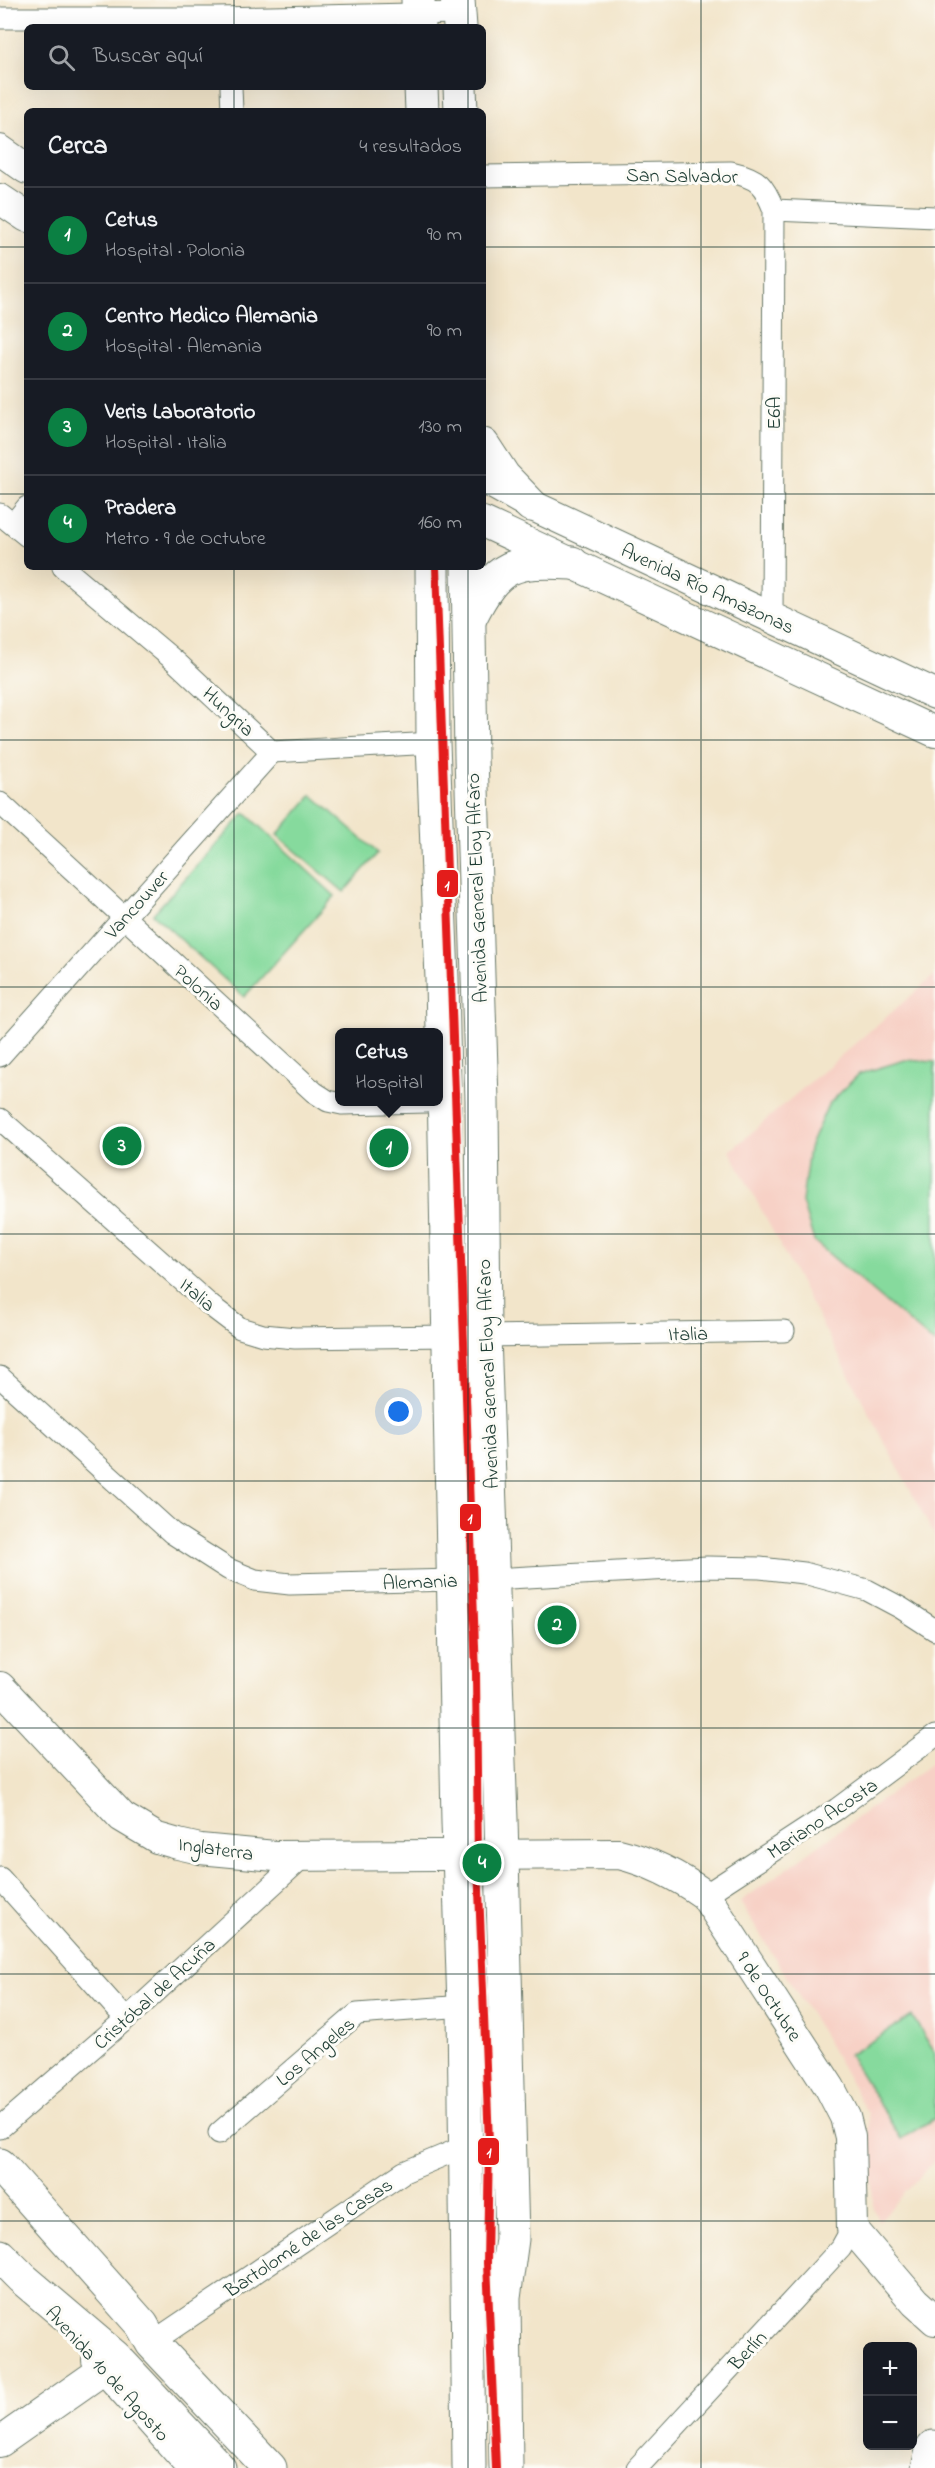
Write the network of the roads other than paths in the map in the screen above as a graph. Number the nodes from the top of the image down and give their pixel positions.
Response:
1 (171, 9) edge
2 (459, 13) edge
3 (419, 14) edge
4 (0, 18) edge
5 (229, 22) edge
6 (231, 90) edge
7 (421, 90) edge
8 (460, 90) edge
9 (232, 108) edge
10 (422, 108) edge
11 (461, 108) edge
12 (0, 150) edge
13 (24, 167) edge
14 (486, 176) edge
15 (0, 199) edge
16 (774, 210) junction
17 (24, 215) edge
18 (935, 217) edge
19 (486, 450) edge
20 (486, 480) edge
21 (531, 505) junction
22 (24, 511) edge
23 (486, 523) edge
24 (13, 525) edge
25 (572, 563) junction
26 (67, 570) edge
27 (432, 570) edge
28 (468, 570) edge
29 (772, 617) junction
30 (470, 618) junction
31 (935, 694) edge
32 (935, 732) edge
33 (433, 743) junction
34 (272, 752) junction
35 (0, 803) edge
36 (123, 918) junction
37 (440, 1028) edge
38 (0, 1056) edge
39 (482, 1100) junction
40 (443, 1101) edge
41 (335, 1102) edge
42 (436, 1106) edge
43 (0, 1119) edge
44 (784, 1331) dead end
45 (449, 1336) junction
46 (484, 1336) junction
47 (0, 1377) edge
48 (494, 1579) junction
49 (453, 1580) junction
50 (935, 1630) edge
51 (0, 1687) edge
52 (935, 1736) edge
53 (305, 1855) junction
54 (458, 1856) junction
55 (501, 1856) junction
56 (0, 1878) edge
57 (705, 1895) junction
58 (464, 2006) junction
59 (126, 2019) junction
60 (0, 2128) edge
61 (219, 2133) dead end
62 (466, 2157) junction
63 (0, 2165) edge
64 (852, 2228) junction
65 (512, 2239) junction
66 (11, 2267) edge
67 (935, 2320) edge
68 (149, 2332) junction
69 (104, 2368) junction
70 (0, 2442) edge
71 (193, 2468) edge
72 (219, 2468) edge
73 (270, 2468) edge
74 (280, 2468) edge
75 (469, 2468) edge
76 (490, 2468) edge
77 (506, 2468) edge
78 (526, 2468) edge
79 (637, 2468) edge

1 - 4 street
1 - 5 street
2 - 3 street
3 - 5 street
6 - 9 street
7 - 10 main road
8 - 11 main road
12 - 13 main road
14 - 16 street, San Salvador
15 - 17 main road
16 - 18 street
16 - 29 street, E6A
19 - 21 main road
20 - 21 main road, Avenida Río Amazonas
21 - 29 main road, Avenida Río Amazonas
22 - 24 street
23 - 25 main road, Avenida Río Amazonas
25 - 30 main road
25 - 32 main road, Avenida Río Amazonas
26 - 34 street, Hungria
27 - 33 main road, Avenida General Eloy Alfaro
28 - 30 main road, Avenida General Eloy Alfaro
29 - 31 main road, Avenida Río Amazonas
30 - 39 main road, Avenida General Eloy Alfaro
33 - 34 street, Hungria
33 - 37 main road, Avenida General Eloy Alfaro
34 - 36 street, Vancouver
35 - 36 street, Polonia
36 - 38 street, Vancouver
36 - 41 street, Polonia
39 - 40 street, Polonia
39 - 46 main road, Avenida General Eloy Alfaro
42 - 45 main road, Avenida General Eloy Alfaro
43 - 45 street, Italia
44 - 46 street, Italia
45 - 49 main road, Avenida General Eloy Alfaro
46 - 48 main road, Avenida General Eloy Alfaro
47 - 49 street, Alemania
48 - 49 street, Alemania
48 - 50 street, Alemania
48 - 55 main road, Avenida General Eloy Alfaro
49 - 54 main road, Avenida General Eloy Alfaro
51 - 53 main road, Inglaterra
52 - 57 street, Mariano Acosta
53 - 54 main road, Inglaterra
53 - 59 street, Cristóbal de Acuña
54 - 55 main road, 9 de Octubre
54 - 58 main road, Avenida General Eloy Alfaro
55 - 57 main road, 9 de Octubre
55 - 65 main road, Avenida General Eloy Alfaro
56 - 59 street
57 - 64 main road, 9 de Octubre
58 - 61 street, Los Angeles
58 - 62 main road, Avenida General Eloy Alfaro
59 - 60 street, Cristóbal de Acuña
62 - 68 street, Bartolomé de las Casas
62 - 75 main road, Avenida General Eloy Alfaro
62 - 76 main road
63 - 68 main road
64 - 67 main road
64 - 79 street, Berlín
65 - 77 main road, Avenida General Eloy Alfaro
65 - 78 main road
66 - 69 main road, Avenida 10 de Agosto
66 - 72 main road, Avenida 10 de Agosto
68 - 73 main road
68 - 74 main road
69 - 70 main road
69 - 71 main road, Avenida 10 de Agosto

